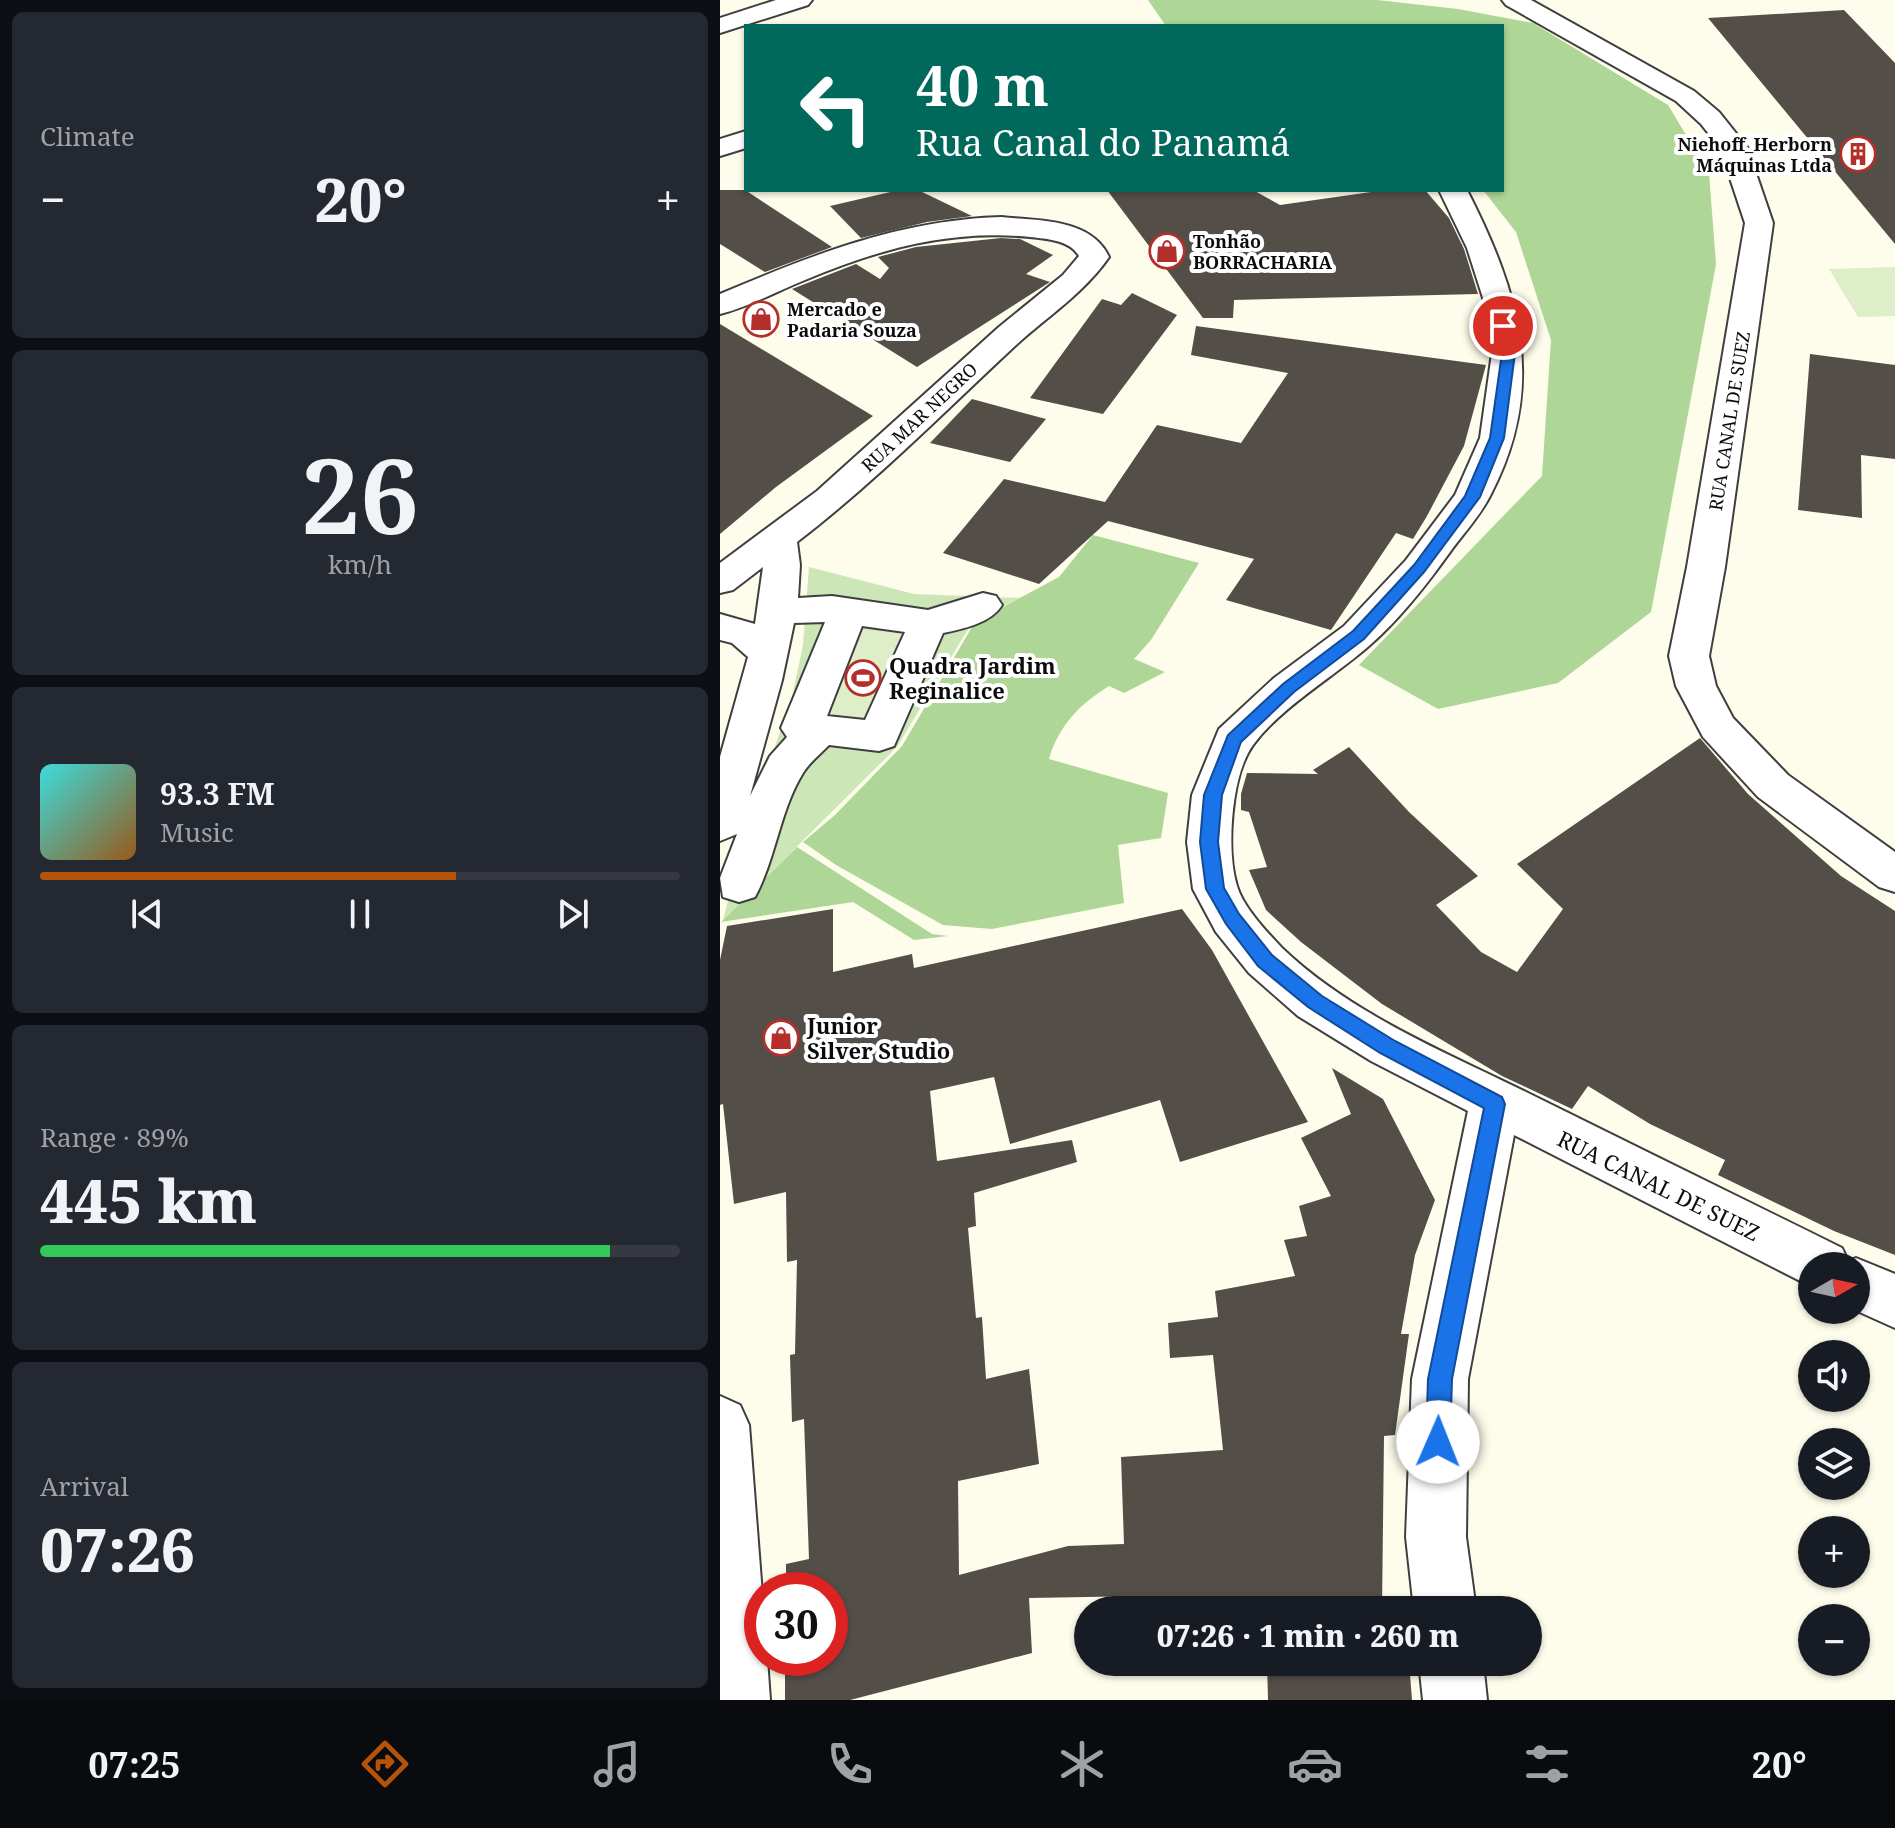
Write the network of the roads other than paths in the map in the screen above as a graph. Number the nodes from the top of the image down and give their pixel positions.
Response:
1 (800, 0) edge
2 (1514, 0) edge
3 (720, 26) edge
4 (744, 140) edge
5 (720, 148) edge
6 (1454, 192) edge
7 (720, 305) edge
8 (778, 539) junction
9 (801, 573) dead end
10 (720, 581) edge
11 (983, 605) dead end
12 (840, 610) junction
13 (792, 611) dead end
14 (928, 623) junction
15 (720, 627) edge
16 (776, 654) junction
17 (831, 656) junction
18 (792, 742) junction
19 (758, 823) edge
20 (1895, 875) edge
21 (731, 896) dead end
22 (1495, 1104) junction
23 (1798, 1254) edge
24 (1870, 1290) edge
25 (1895, 1302) edge
26 (720, 1425) edge
27 (1443, 1596) edge
28 (1452, 1676) edge
29 (738, 1700) edge
30 (1455, 1700) edge

1 - 3 street
2 - 20 street, RUA CANAL DE SUEZ
4 - 5 street
6 - 22 street, RUA CANAL DE SUEZ
7 - 8 street, RUA MAR NEGRO
8 - 10 street, RUA MAR NEGRO
8 - 16 street
9 - 12 street
11 - 14 street
12 - 13 street
12 - 14 street
12 - 17 street
14 - 18 street
15 - 16 street
16 - 17 street
16 - 19 street
17 - 18 street
18 - 19 street
19 - 21 street
22 - 23 street, RUA CANAL DE SUEZ
22 - 27 street
24 - 25 street
26 - 29 street
28 - 30 street

